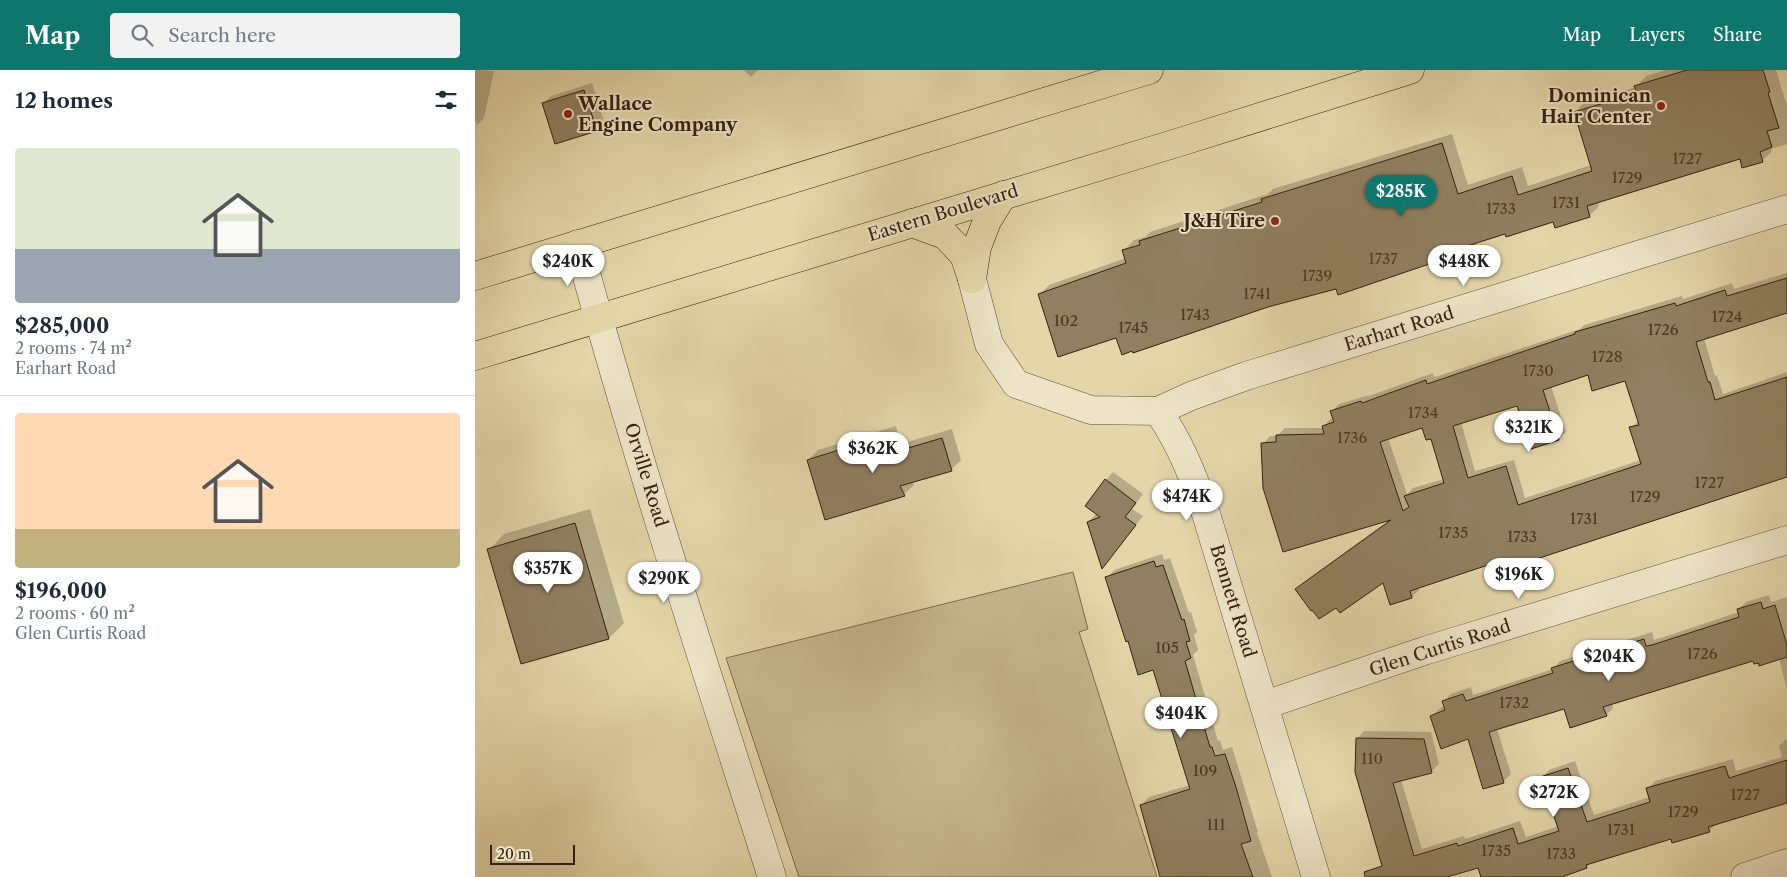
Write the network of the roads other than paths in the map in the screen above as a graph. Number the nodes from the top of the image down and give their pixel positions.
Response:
1 (1149, 70) edge
2 (1411, 70) edge
3 (1003, 195) junction
4 (1787, 209) edge
5 (912, 223) junction
6 (578, 244) junction
7 (475, 276) edge
8 (972, 279) junction
9 (598, 318) junction
10 (475, 356) edge
11 (1158, 412) junction
12 (1787, 540) edge
13 (1265, 706) junction
14 (1787, 863) edge
15 (773, 877) edge
16 (1316, 877) edge
17 (1745, 877) edge

1 - 6 main road
2 - 3 main road, Eastern Boulevard
3 - 5 main road, Eastern Boulevard
3 - 8 main road
4 - 11 street, Earhart Road
5 - 8 main road
5 - 9 main road, Eastern Boulevard
6 - 7 main road
6 - 9 street, Orville Road
8 - 11 street
9 - 10 main road, Eastern Boulevard
9 - 15 street, Orville Road
11 - 13 street, Bennett Road
12 - 13 street, Glen Curtis Road
13 - 16 street, Bennett Road
14 - 17 street

